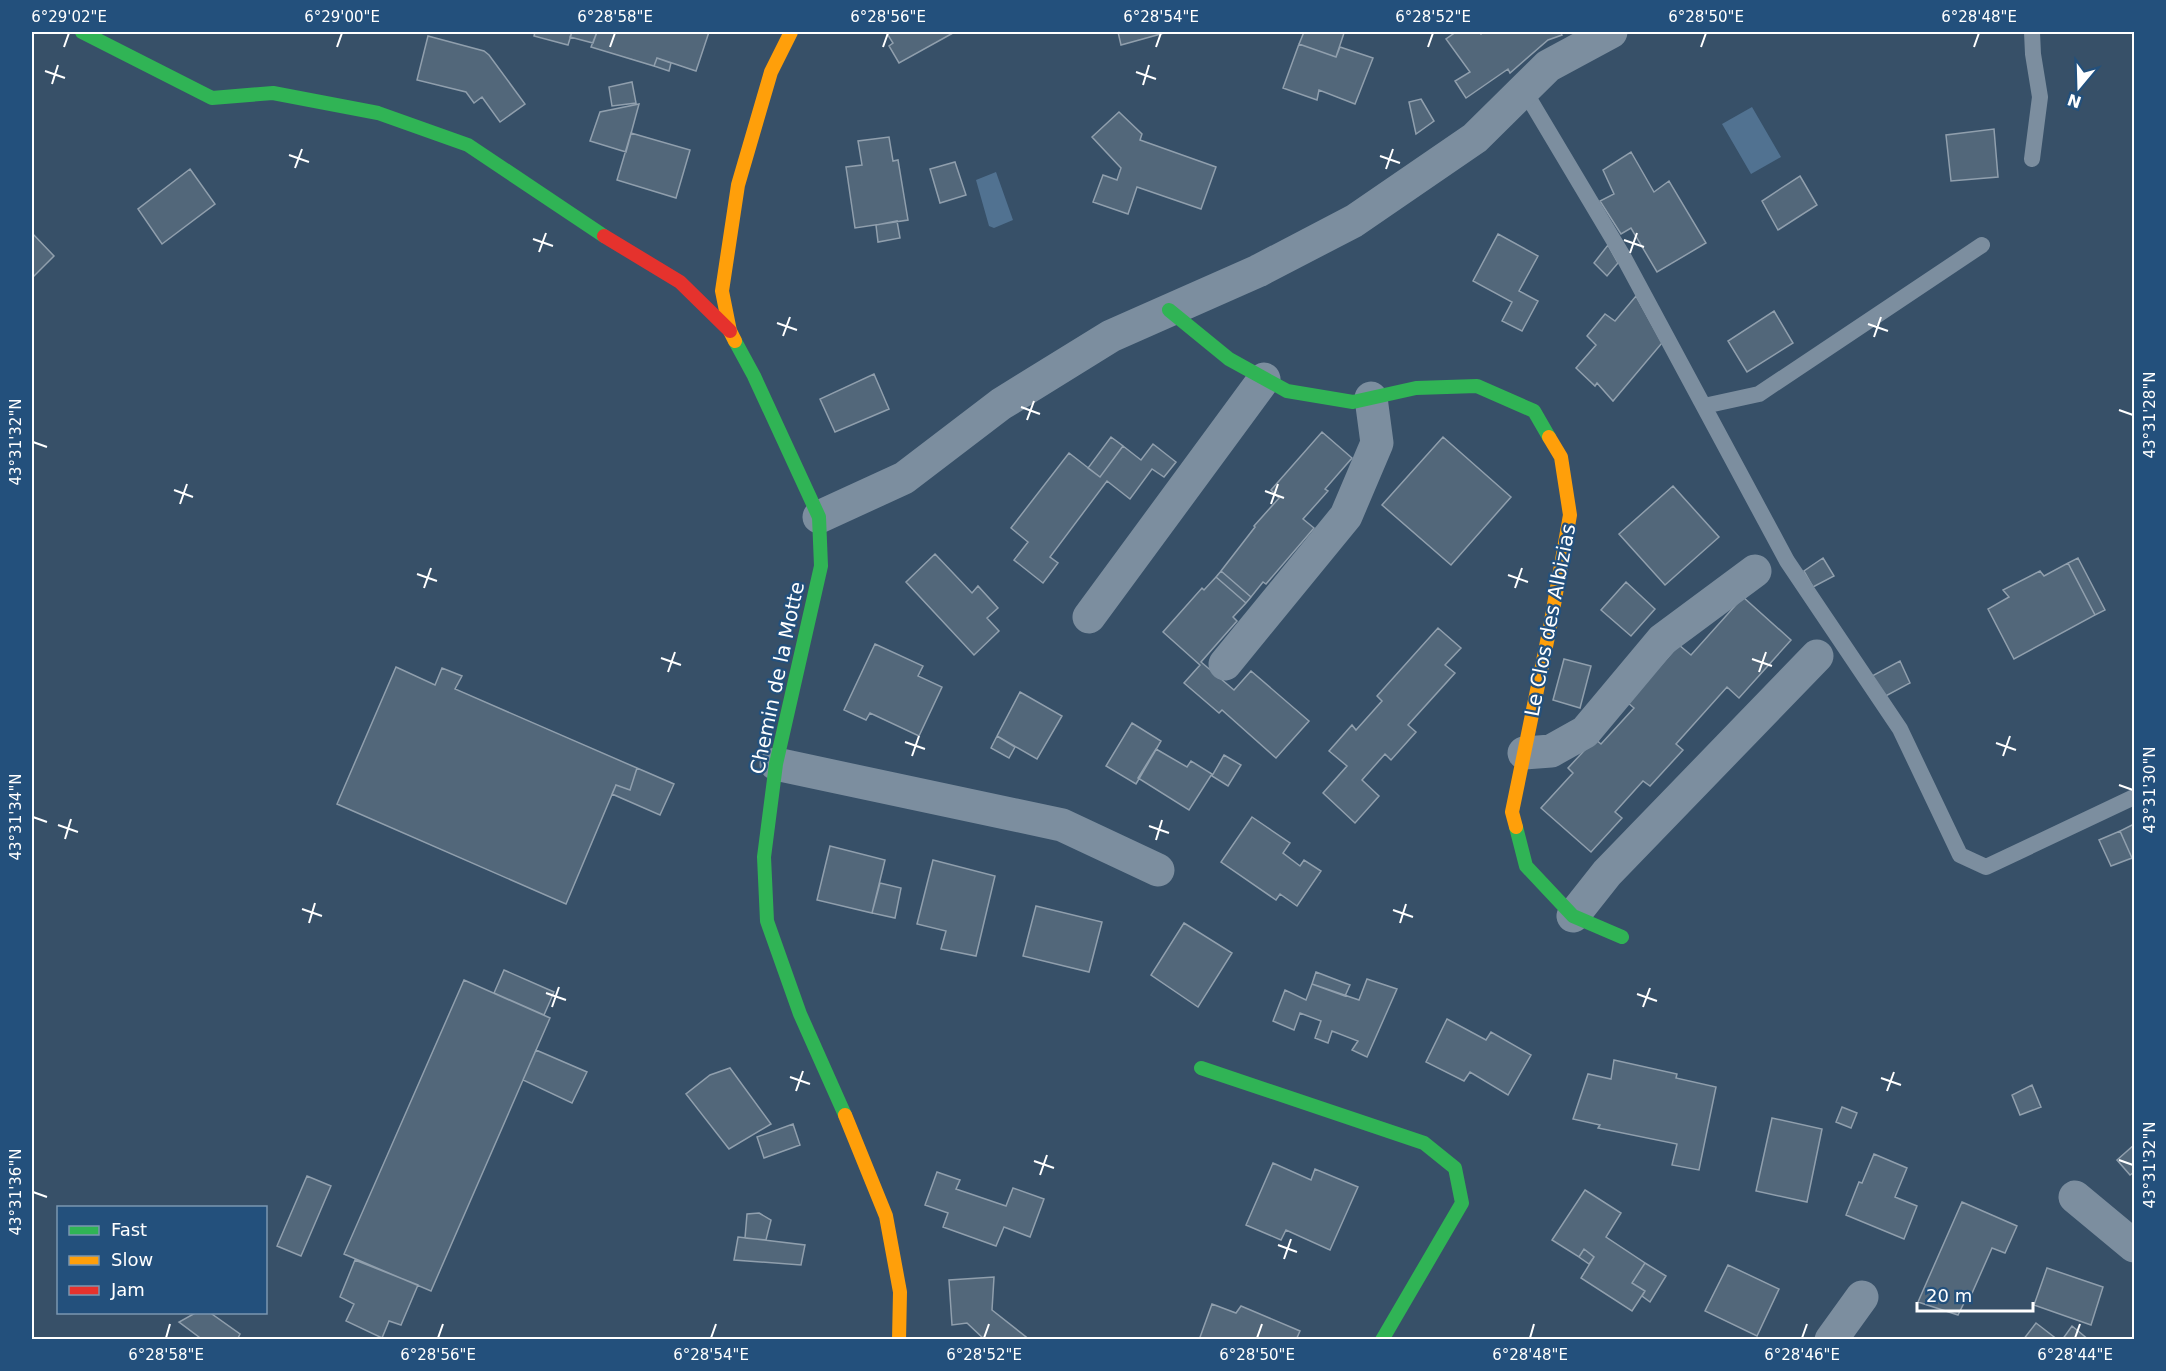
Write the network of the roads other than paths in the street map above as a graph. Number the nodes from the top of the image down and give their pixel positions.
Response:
1 (82, 32) edge
2 (791, 32) edge
3 (1611, 32) edge
4 (2032, 32) edge
5 (1524, 90) junction
6 (2032, 159) dead end
7 (1982, 245) dead end
8 (1169, 310) junction
9 (730, 330) junction
10 (1264, 379) junction
11 (1371, 398) junction
12 (1704, 406) junction
13 (819, 517) junction
14 (1755, 571) dead end
15 (1089, 617) dead end
16 (1817, 656) dead end
17 (1225, 663) dead end
18 (1524, 753) junction
19 (776, 764) junction
20 (2134, 797) edge
21 (1158, 870) dead end
22 (1573, 916) junction
23 (1622, 938) dead end
24 (1201, 1068) dead end
25 (2075, 1197) dead end
26 (2134, 1246) edge
27 (1862, 1297) dead end
28 (899, 1340) edge
29 (1382, 1340) edge
30 (1831, 1340) edge

1 - 9 street
2 - 9 street, Chemin de la Motte
3 - 5 street
4 - 6 lane
5 - 8 street
5 - 12 lane
7 - 12 lane
8 - 10 street, Le Clos des Albizias
8 - 13 street
9 - 13 street, Chemin de la Motte
10 - 11 street, Le Clos des Albizias
10 - 15 street
11 - 17 street
11 - 18 street, Le Clos des Albizias
12 - 20 lane
13 - 19 street, Chemin de la Motte
14 - 18 street
16 - 22 street
18 - 22 street, Le Clos des Albizias
19 - 21 street
19 - 28 street, Chemin de la Motte
22 - 23 street, Le Clos des Albizias
24 - 29 street
25 - 26 street
27 - 30 street

